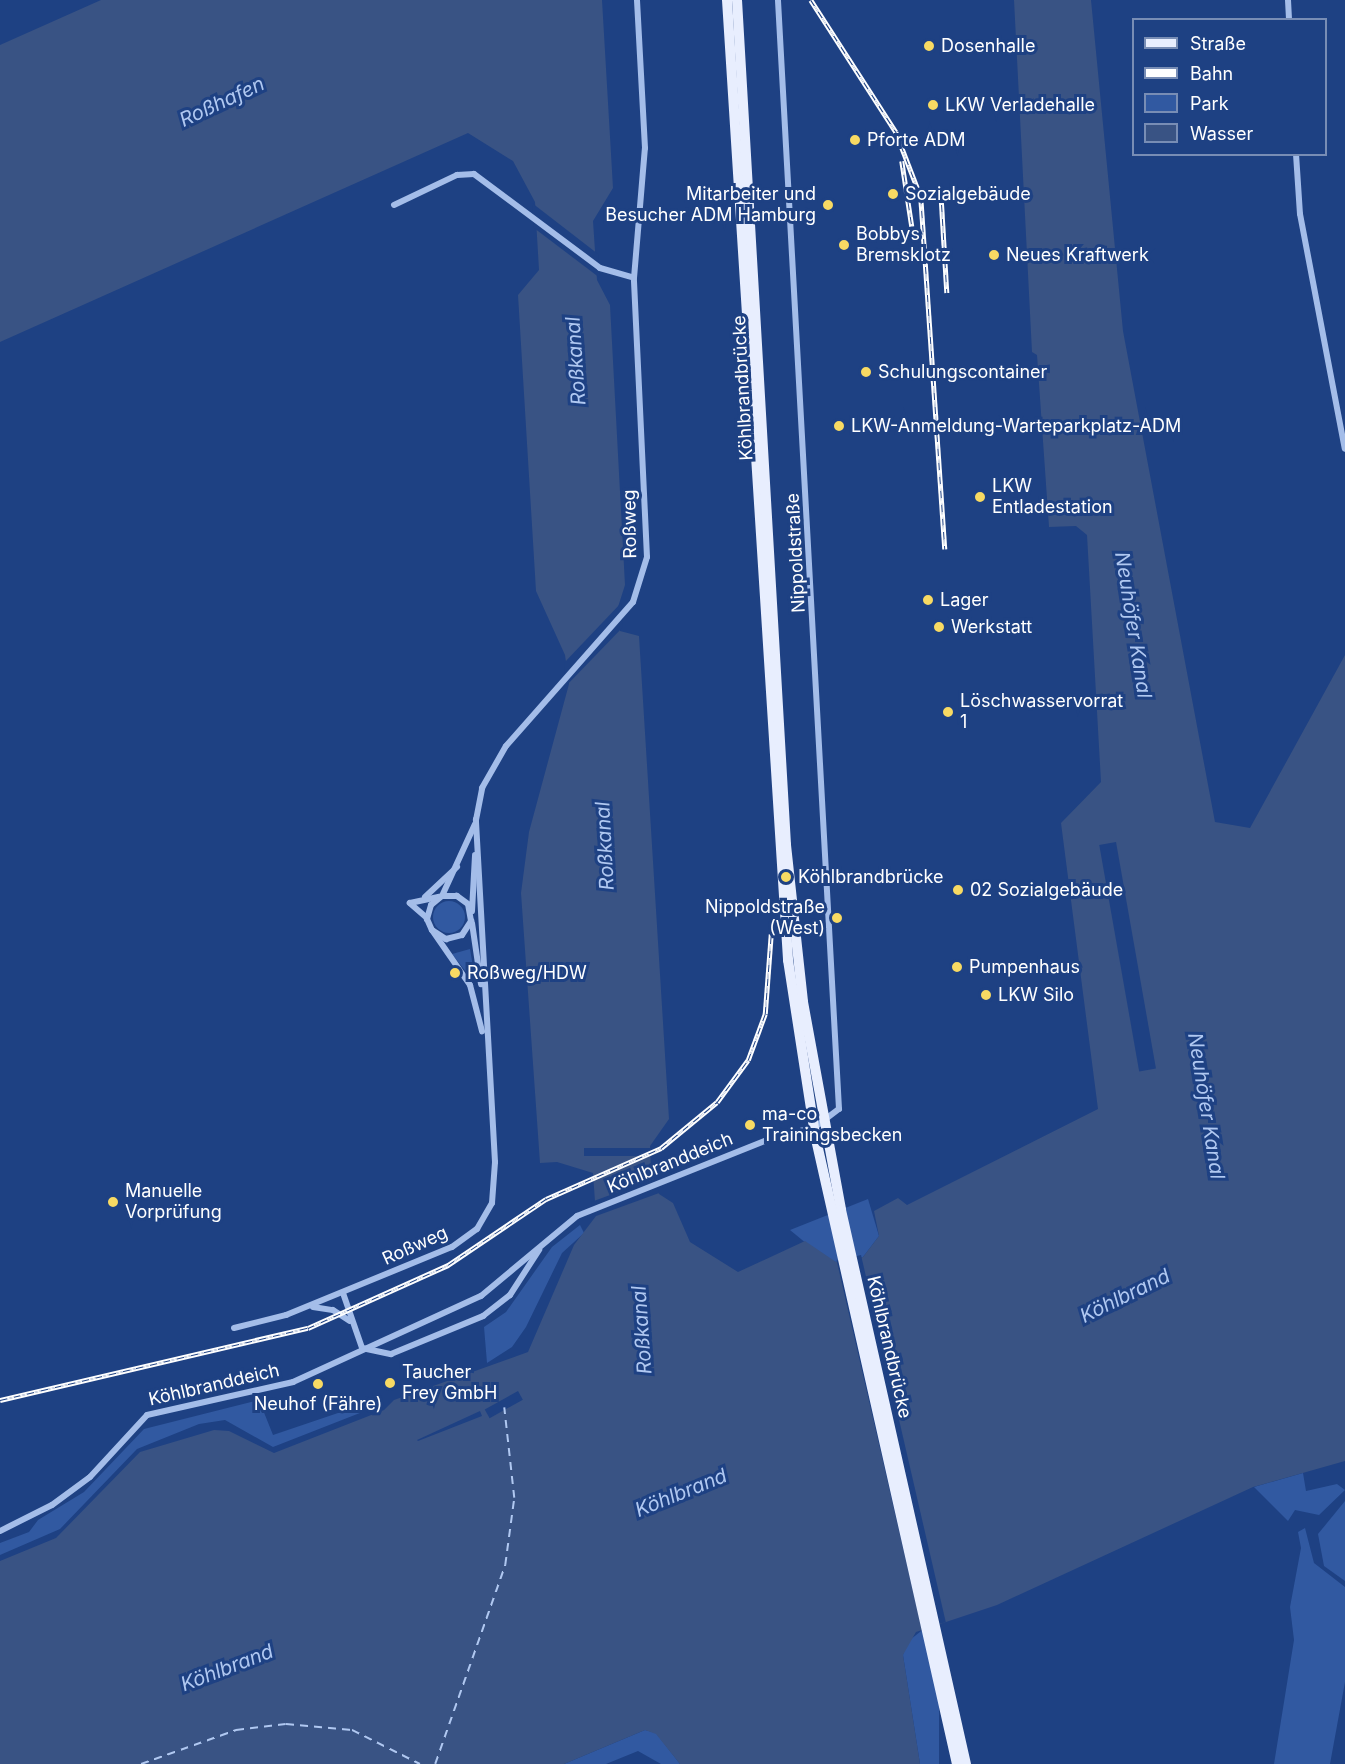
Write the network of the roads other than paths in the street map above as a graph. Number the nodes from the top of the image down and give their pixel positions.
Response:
1 (637, 0) edge
2 (727, 0) edge
3 (737, 0) edge
4 (778, 0) edge
5 (1288, 0) edge
6 (1289, 18) edge
7 (1296, 156) edge
8 (394, 205) dead end
9 (634, 278) junction
10 (1345, 449) edge
11 (476, 820) junction
12 (477, 843) junction
13 (460, 863) junction
14 (441, 897) junction
15 (425, 898) junction
16 (472, 916) junction
17 (427, 919) junction
18 (432, 930) junction
19 (482, 991) junction
20 (486, 1047) junction
21 (841, 1104) joint
22 (543, 1242) junction
23 (343, 1293) junction
24 (308, 1307) junction
25 (352, 1323) junction
26 (234, 1328) dead end
27 (362, 1348) junction
28 (0, 1531) edge
29 (957, 1764) edge
30 (966, 1764) edge

1 - 9 street, Roßweg
2 - 29 main road, Köhlbrandbrücke
3 - 30 main road, Köhlbrandbrücke
4 - 21 street, Nippoldstraße
5 - 6 street
7 - 10 street
8 - 9 street
9 - 11 street, Roßweg
11 - 12 street, Roßweg
11 - 13 street, Roßweg
12 - 16 street, Roßweg
12 - 19 street, Roßweg
13 - 14 street, Roßweg
13 - 15 street, Roßweg
14 - 15 street
14 - 16 street
14 - 17 street, Roßweg
15 - 17 street, Roßweg
16 - 18 street
16 - 19 street, Roßweg
17 - 18 street, Roßweg
18 - 20 street, Roßweg
19 - 20 street, Roßweg
20 - 23 street, Roßweg
21 - 22 street, Köhlbranddeich
22 - 27 street, Köhlbranddeich
22 - 27 street, Köhlbranddeich
23 - 24 street, Roßweg
23 - 25 street
24 - 25 street
24 - 26 street, Roßweg
25 - 27 street
27 - 28 street, Köhlbranddeich

